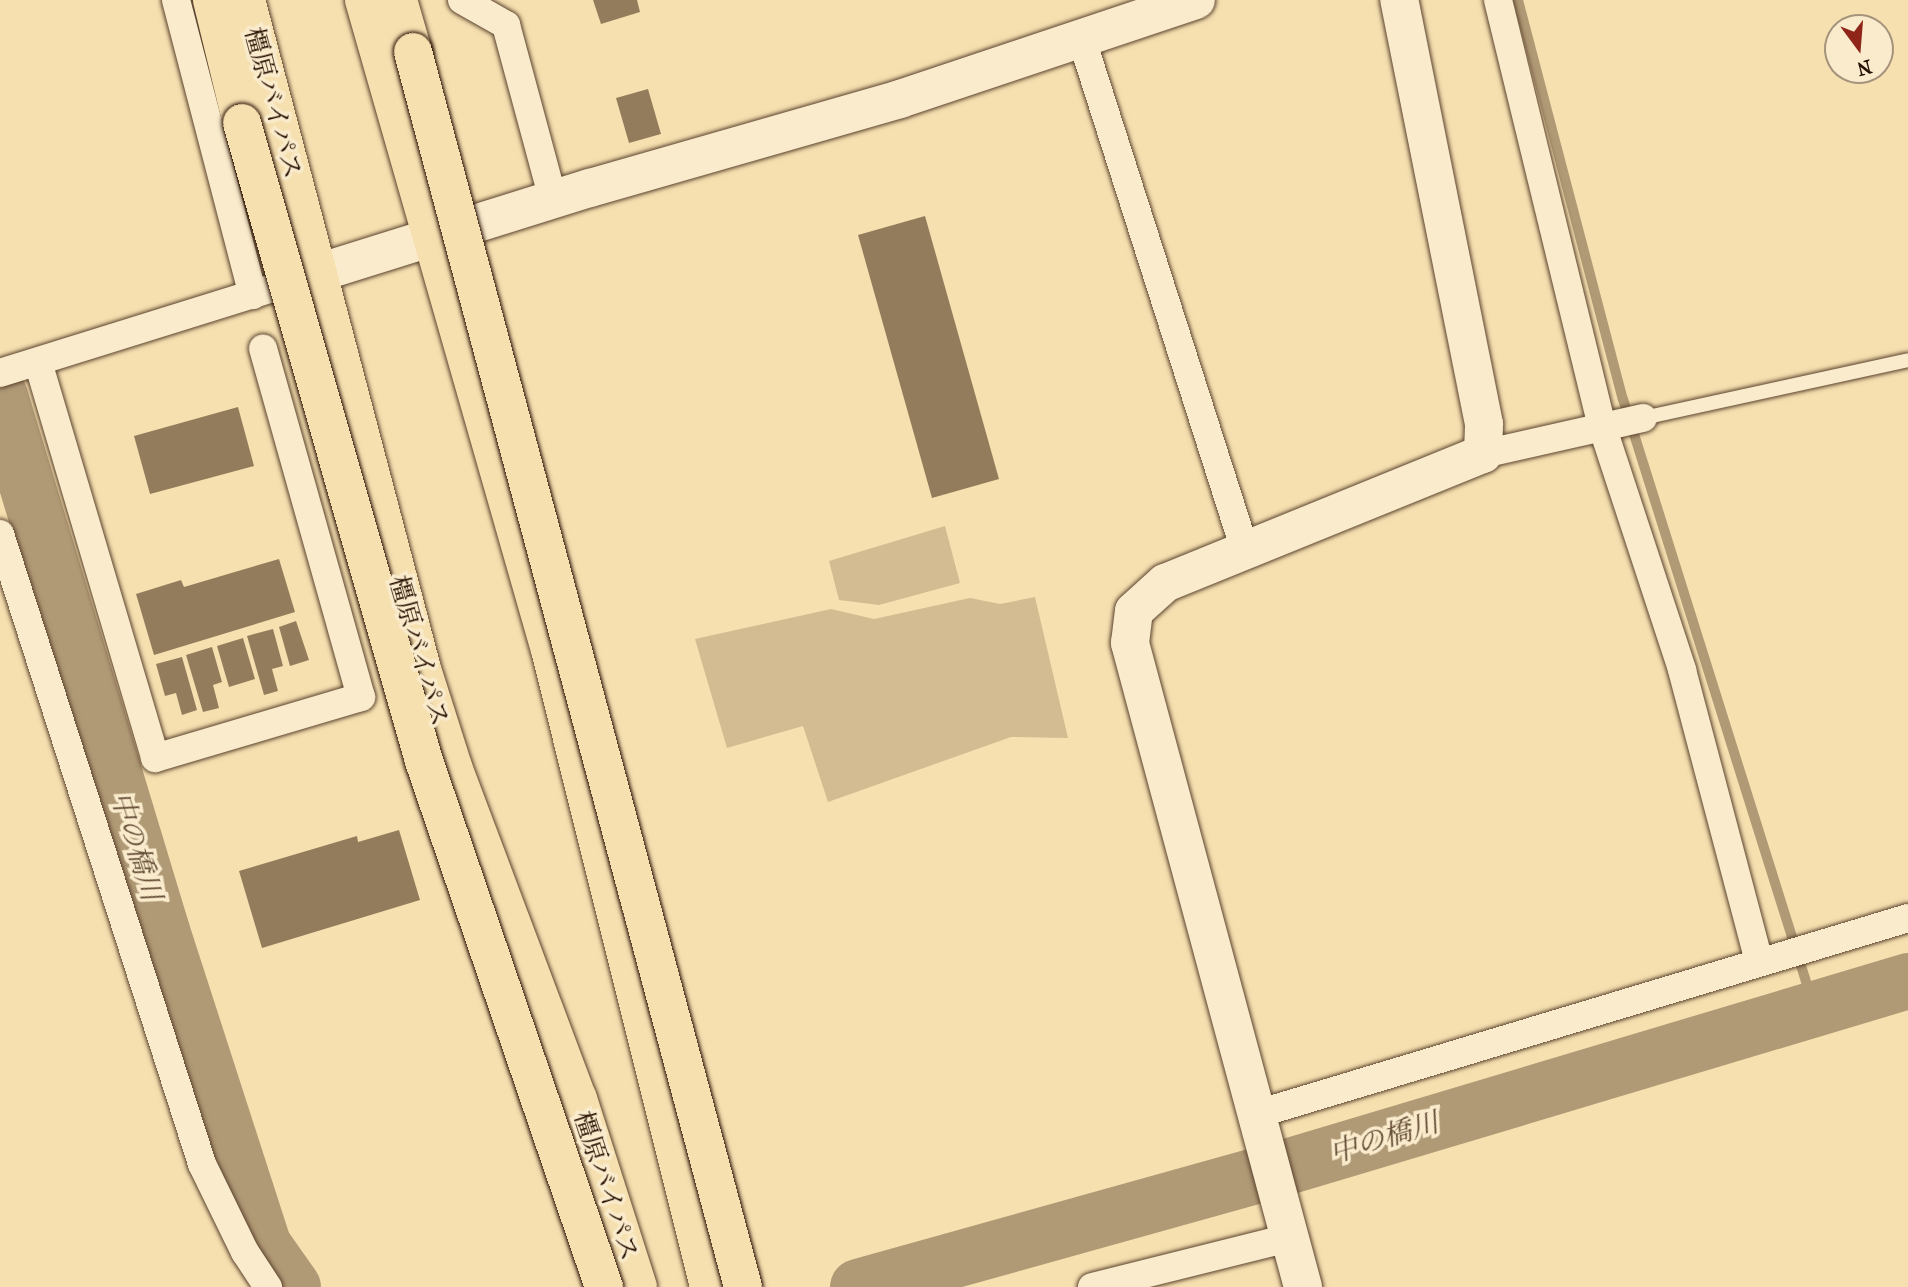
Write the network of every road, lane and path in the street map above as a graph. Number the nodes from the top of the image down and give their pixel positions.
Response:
1 (176, 0) edge
2 (212, 0) edge
3 (246, 0) edge
4 (364, 0) edge
5 (398, 0) edge
6 (462, 0) edge
7 (1196, 0) edge
8 (1399, 0) edge
9 (1498, 0) edge
10 (1082, 40) junction
11 (553, 199) junction
12 (434, 235) junction
13 (318, 273) junction
14 (253, 295) junction
15 (263, 349) dead end
16 (1908, 360) edge
17 (33, 364) junction
18 (0, 373) edge
19 (1643, 418) joint
20 (1609, 425) junction
21 (1483, 454) junction
22 (0, 534) edge
23 (1245, 550) junction
24 (1908, 918) edge
25 (1767, 959) junction
26 (1254, 1115) junction
27 (1285, 1224) junction
28 (268, 1287) edge
29 (604, 1287) edge
30 (638, 1287) edge
31 (709, 1287) edge
32 (743, 1287) edge
33 (1092, 1287) edge
34 (1303, 1287) edge

1 - 14 street
2 - 29 highway, bridge
3 - 13 highway, 橿原バイパス
4 - 12 highway
5 - 32 highway, bridge
6 - 11 street
7 - 10 street
8 - 21 street
9 - 20 street
10 - 11 street
10 - 23 street
11 - 12 street
12 - 13 street
12 - 31 highway
13 - 14 street
13 - 30 highway, 橿原バイパス
14 - 17 street
15 - 17 street
16 - 19 lane
17 - 18 street
19 - 20 street
20 - 21 street
20 - 25 street
21 - 23 street
22 - 28 street
23 - 26 street
24 - 25 street
25 - 26 street
26 - 27 street
27 - 33 street
27 - 34 street

